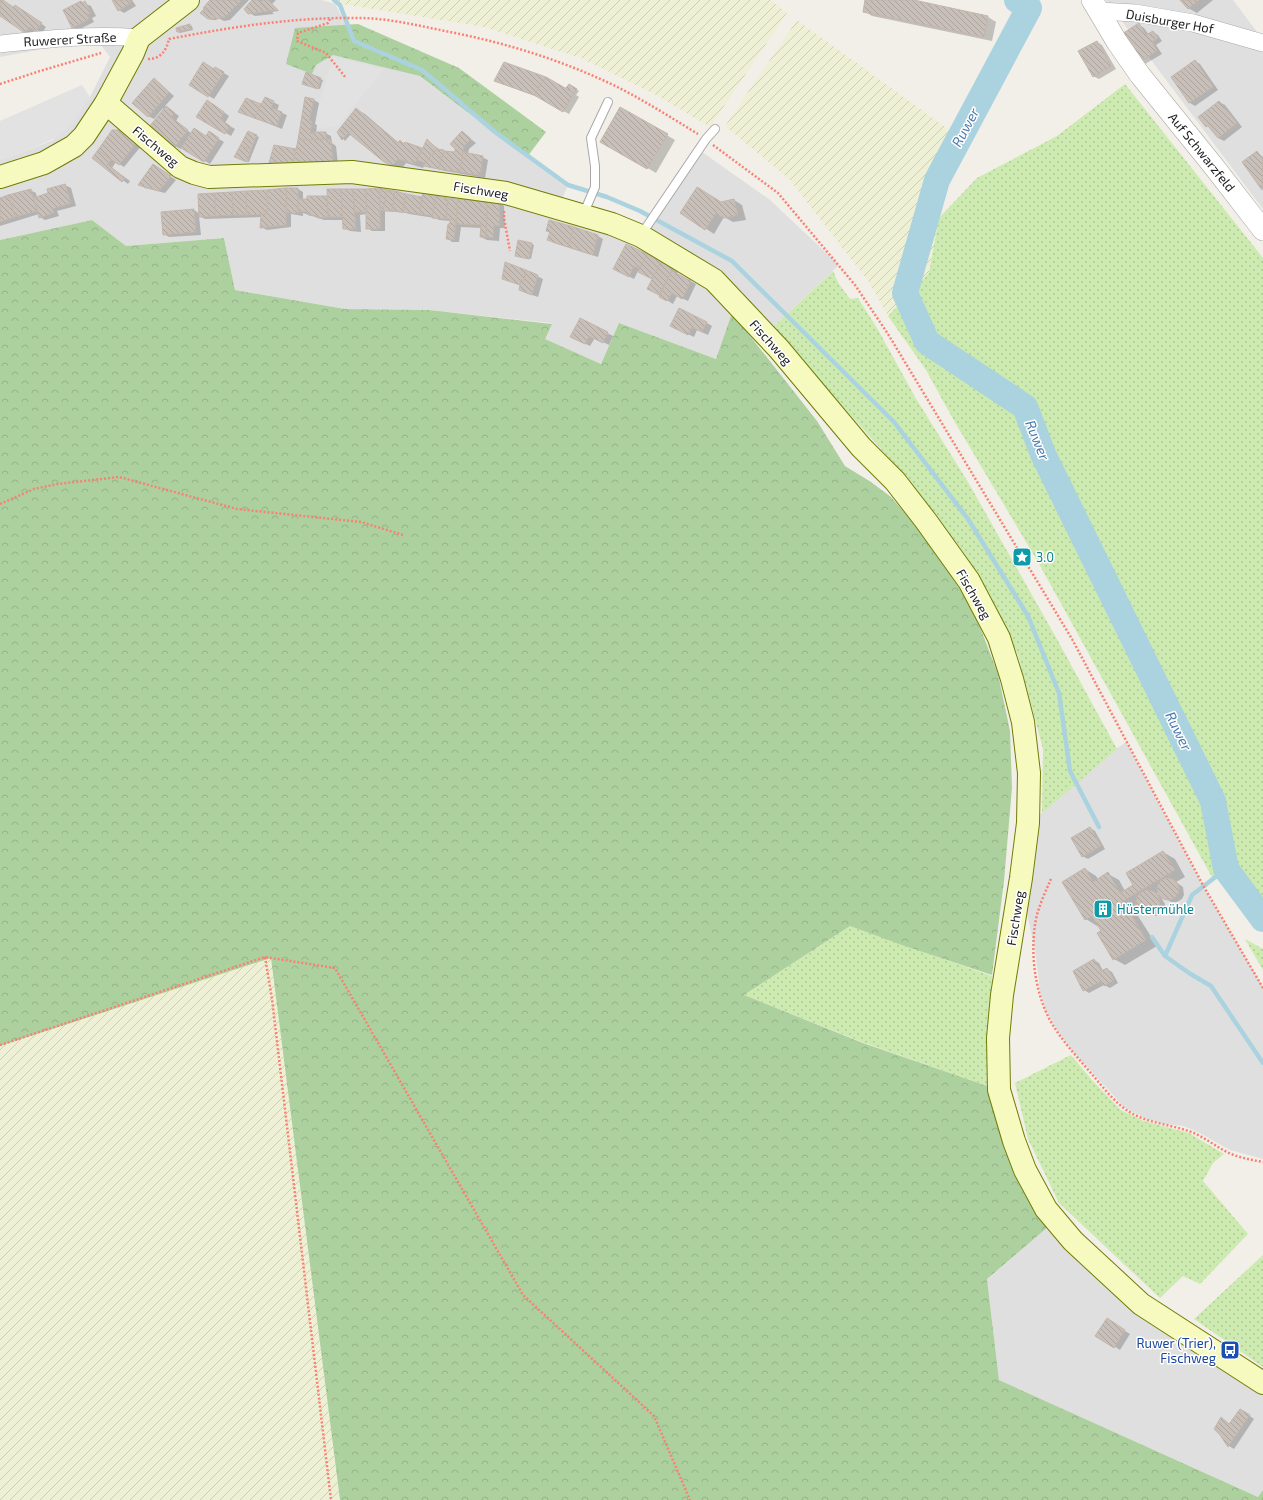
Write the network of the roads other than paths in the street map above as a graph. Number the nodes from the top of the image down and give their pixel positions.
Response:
1 (188, 0) edge
2 (1095, 6) edge
3 (139, 38) junction
4 (1263, 43) edge
5 (0, 44) edge
6 (608, 102) dead end
7 (106, 103) junction
8 (715, 129) dead end
9 (0, 178) edge
10 (586, 207) junction
11 (645, 229) junction
12 (1263, 230) edge
13 (1263, 1383) edge

1 - 3 main road, Ruwerer Straße
2 - 4 street, Duisburger Hof
2 - 12 street, Auf Schwarzfeld
3 - 5 street, Ruwerer Straße
3 - 7 main road, Ruwerer Straße
6 - 10 lane
7 - 9 main road, Ruwerer Straße
7 - 10 main road, Fischweg
8 - 11 lane
10 - 11 main road, Fischweg
11 - 13 main road, Fischweg

